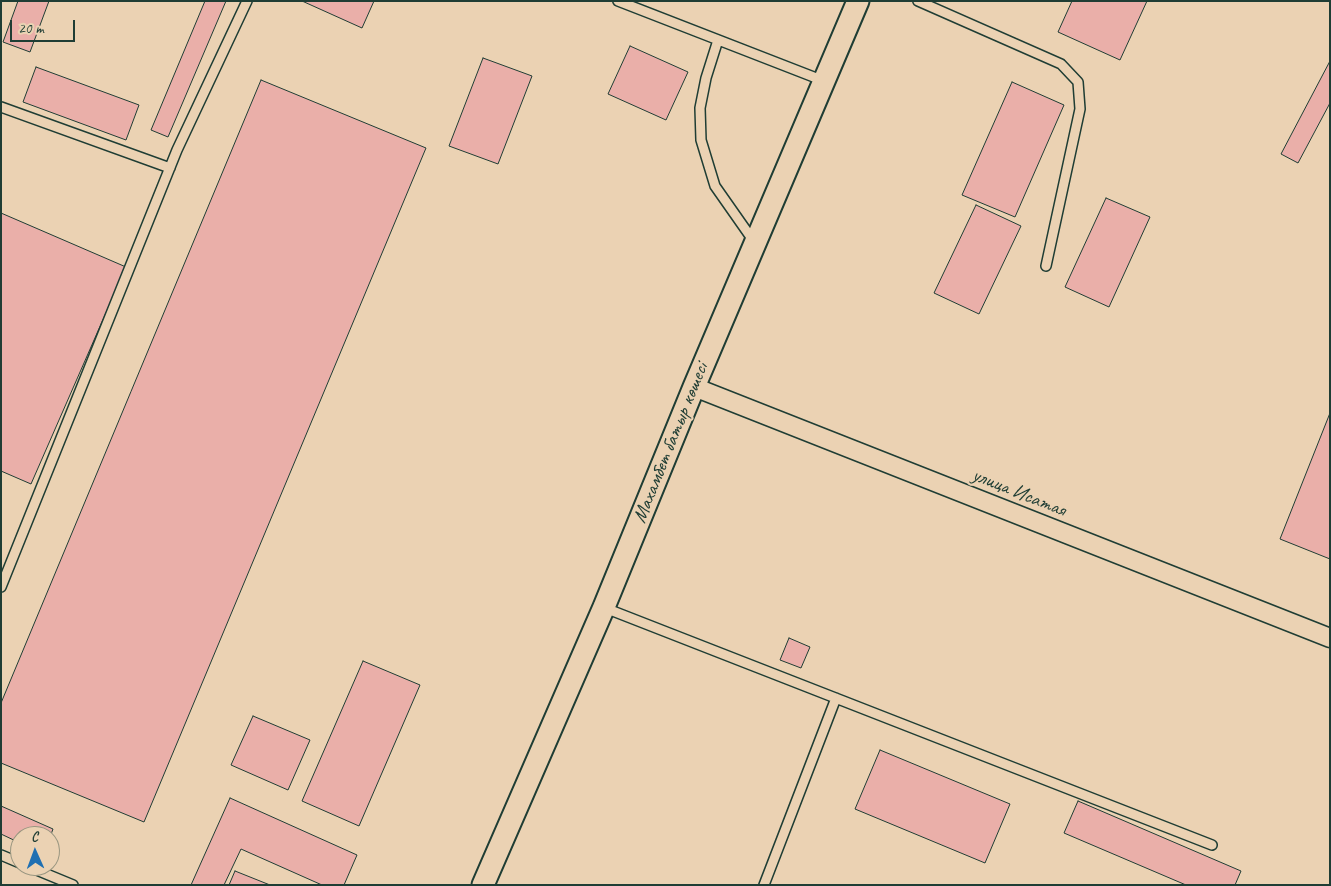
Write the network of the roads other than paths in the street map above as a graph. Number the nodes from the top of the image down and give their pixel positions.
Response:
1 (247, 1) edge
2 (618, 1) edge
3 (858, 1) edge
4 (918, 1) edge
5 (718, 40) junction
6 (824, 81) junction
7 (1, 107) edge
8 (170, 168) junction
9 (755, 243) junction
10 (1046, 266) dead end
11 (694, 387) junction
12 (1, 587) edge
13 (604, 608) junction
14 (1330, 638) edge
15 (836, 698) junction
16 (1212, 845) dead end
17 (51, 876) edge
18 (73, 885) edge
19 (482, 885) edge
20 (764, 885) edge

1 - 8 lane
2 - 5 lane
3 - 6 street, Махамбет батыр көшесі
4 - 10 lane
5 - 6 lane
5 - 9 lane
6 - 9 street, Махамбет батыр көшесі
7 - 8 lane
8 - 12 lane
9 - 11 street, Махамбет батыр көшесі
11 - 13 street, Махамбет батыр көшесі
11 - 14 street, улица Исатая
13 - 15 lane
13 - 19 street, Махамбет батыр көшесі
15 - 16 lane
15 - 20 lane
17 - 18 lane

